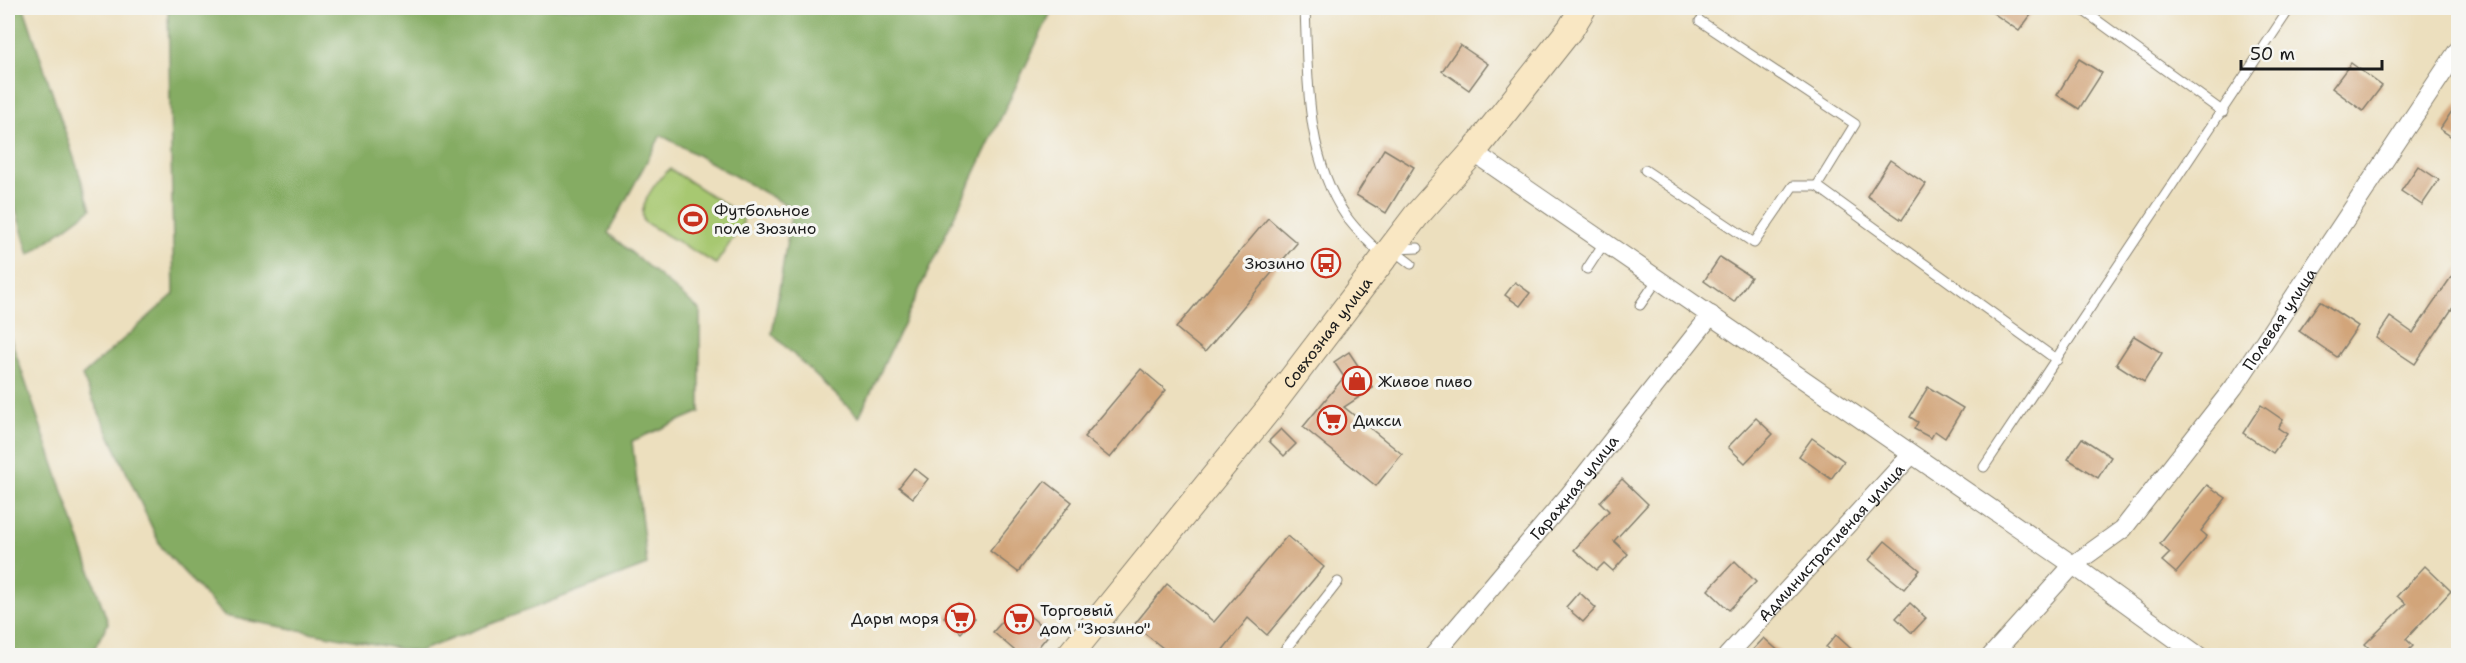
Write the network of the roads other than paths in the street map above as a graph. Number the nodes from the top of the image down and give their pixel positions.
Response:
1 (1305, 8) edge
2 (1583, 8) edge
3 (2080, 8) edge
4 (2290, 8) edge
5 (1700, 21) dead end
6 (2458, 50) edge
7 (2223, 112) junction
8 (1473, 152) junction
9 (1645, 170) dead end
10 (1817, 186) junction
11 (1604, 243) junction
12 (1418, 248) dead end
13 (1387, 253) junction
14 (1411, 264) dead end
15 (1587, 269) dead end
16 (1658, 279) junction
17 (1640, 305) dead end
18 (1711, 315) junction
19 (2057, 360) junction
20 (1911, 455) junction
21 (1984, 467) dead end
22 (2073, 565) junction
23 (1338, 582) dead end
24 (1069, 656) edge
25 (1280, 656) edge
26 (1433, 656) edge
27 (1727, 656) edge
28 (1991, 656) edge
29 (2199, 656) edge

1 - 13 lane
2 - 8 street, Совхозная улица
3 - 7 lane
4 - 7 lane
5 - 10 lane
6 - 22 street, Полевая улица
7 - 19 lane
8 - 11 street
8 - 13 street, Совхозная улица
9 - 10 lane
10 - 19 lane
11 - 15 lane
11 - 16 street
12 - 13 lane
13 - 14 lane
13 - 24 street, Совхозная улица
16 - 17 lane
16 - 18 street
18 - 20 street
18 - 26 street, Гаражная улица
19 - 21 lane
20 - 22 street
20 - 27 street, Административная улица
22 - 28 street, Полевая улица
22 - 29 street
23 - 25 lane

